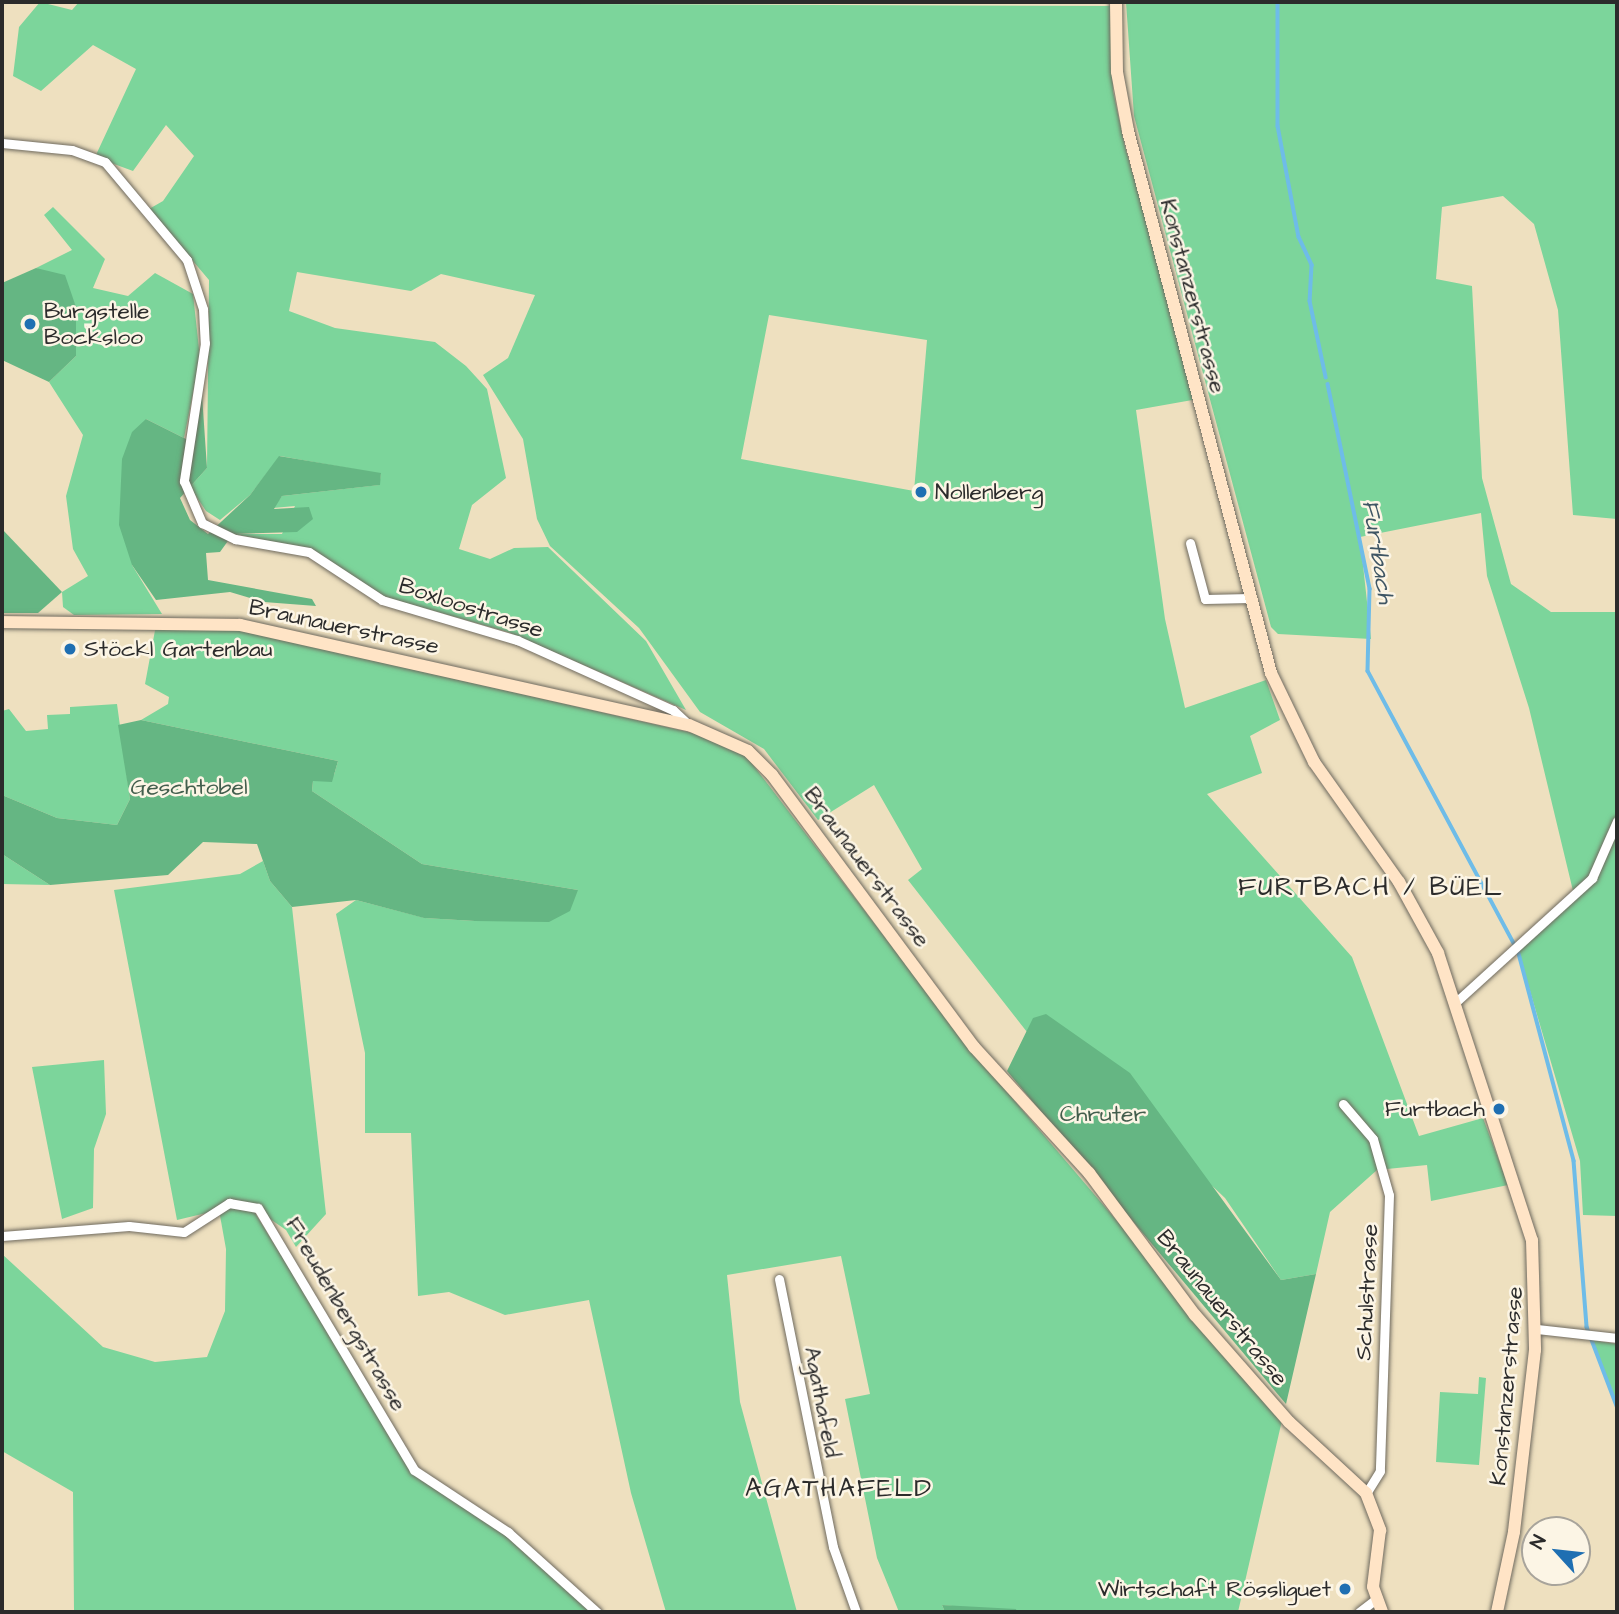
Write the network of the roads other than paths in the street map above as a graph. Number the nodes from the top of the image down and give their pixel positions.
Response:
1 (1116, 2) edge
2 (2, 143) edge
3 (1190, 543) dead end
4 (1250, 598) junction
5 (2, 622) edge
6 (689, 725) junction
7 (1617, 821) edge
8 (1457, 1001) junction
9 (1343, 1104) dead end
10 (2, 1236) edge
11 (779, 1279) dead end
12 (1537, 1329) junction
13 (1617, 1338) edge
14 (1366, 1493) junction
15 (1375, 1600) junction
16 (597, 1612) edge
17 (856, 1612) edge
18 (1359, 1612) edge
19 (1382, 1612) edge
20 (1497, 1612) edge

1 - 4 street, Konstanzerstrasse
2 - 6 street, Boxloostrasse
3 - 4 street
4 - 8 street, Konstanzerstrasse
5 - 6 street, Braunauerstrasse
6 - 14 street, Braunauerstrasse
7 - 8 street
8 - 12 street, Konstanzerstrasse
9 - 14 street, Schulstrasse
10 - 16 street, Freudenbergstrasse
11 - 17 street, Agathafeld
12 - 13 street
12 - 20 street, Konstanzerstrasse
14 - 15 street, Braunauerstrasse
15 - 18 street
15 - 19 street

